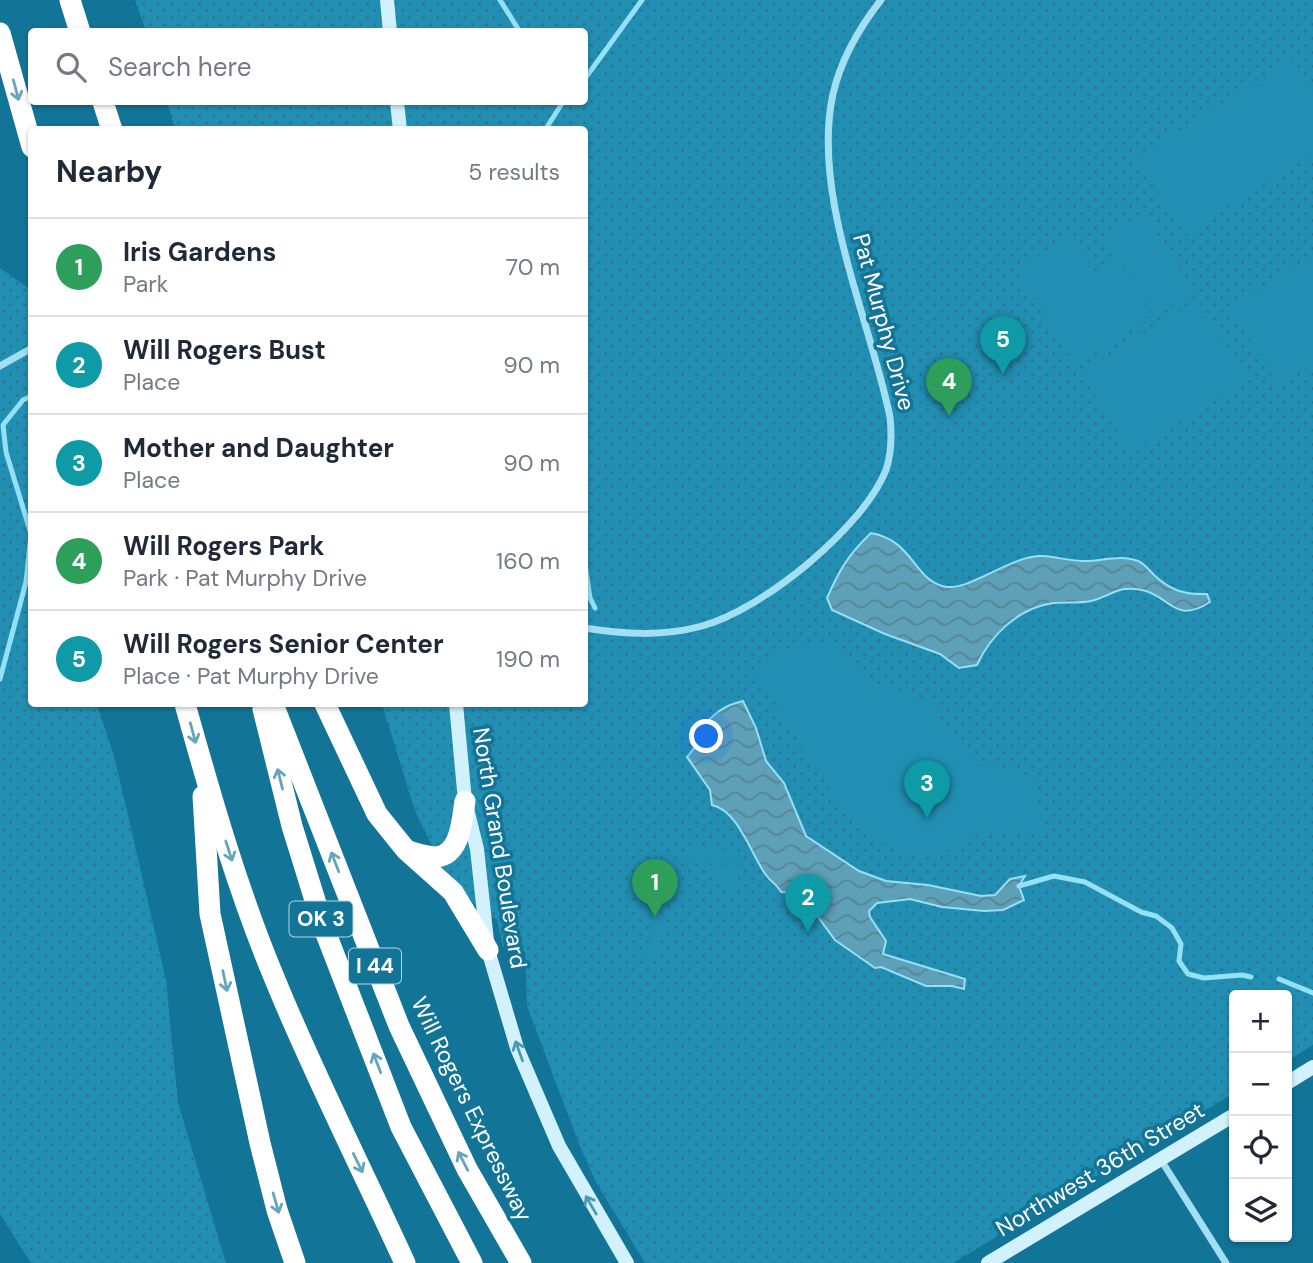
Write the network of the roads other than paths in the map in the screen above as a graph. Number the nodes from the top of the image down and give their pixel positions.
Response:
1 (69, 0) edge
2 (387, 0) edge
3 (881, 0) edge
4 (77, 28) edge
5 (390, 28) edge
6 (0, 33) edge
7 (96, 105) edge
8 (104, 105) edge
9 (397, 105) edge
10 (101, 126) edge
11 (111, 126) edge
12 (400, 126) edge
13 (28, 133) edge
14 (28, 350) edge
15 (0, 366) edge
16 (588, 629) edge
17 (186, 707) edge
18 (262, 707) edge
19 (274, 707) edge
20 (326, 707) edge
21 (456, 707) edge
22 (201, 762) junction
23 (465, 801) junction
24 (406, 850) junction
25 (488, 950) junction
26 (1313, 1067) edge
27 (1292, 1080) edge
28 (1232, 1116) edge
29 (1160, 1159) junction
30 (381, 1210) junction
31 (295, 1263) edge
32 (405, 1263) edge
33 (411, 1263) edge
34 (472, 1263) edge
35 (521, 1263) edge
36 (627, 1263) edge
37 (988, 1263) edge
38 (1226, 1263) edge

1 - 4 highway
2 - 5 main road
3 - 16 street, Pat Murphy Drive
6 -> 13 highway
7 - 10 highway
8 - 11 highway
9 - 12 main road
14 - 15 street
17 -> 22 highway
34 -> 18 highway, OK 3
35 -> 19 highway, Will Rogers Expressway / I 44
20 - 24 highway
21 - 23 main road, North Grand Boulevard
22 -> 30 highway
22 -> 31 highway
23 - 24 highway
23 - 25 main road, North Grand Boulevard
24 - 25 highway
36 -> 25 main road, North Grand Boulevard
26 - 27 main road
28 - 29 main road, Northwest 36th Street
29 - 37 main road, Northwest 36th Street
29 - 38 street
30 - 32 highway
30 - 33 highway

